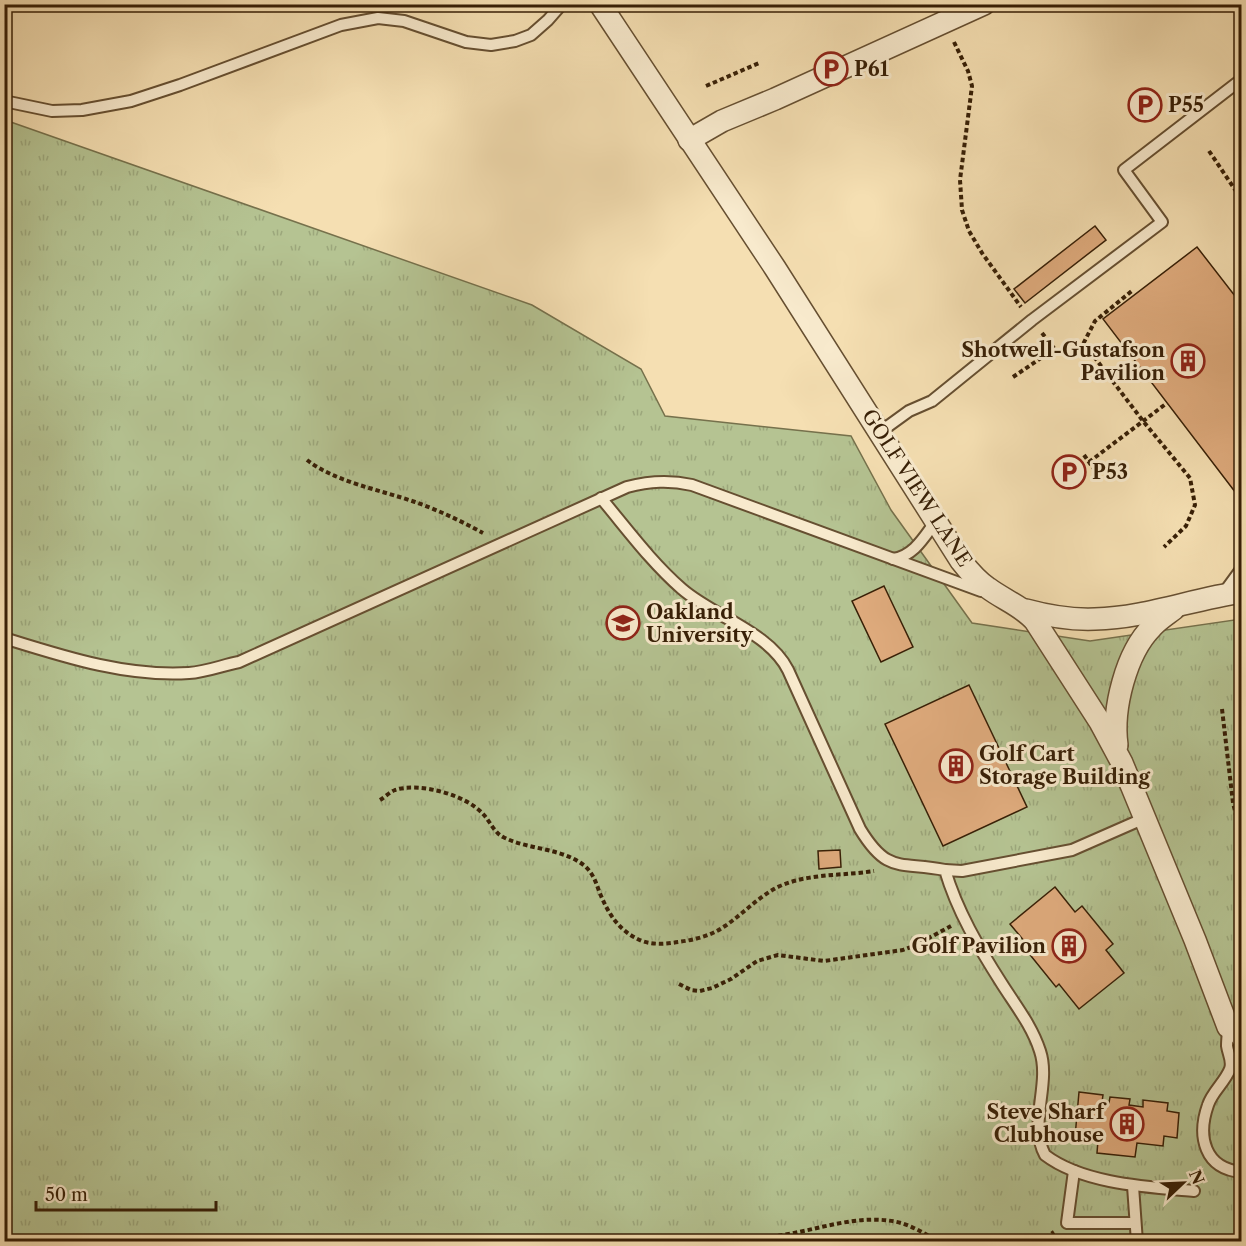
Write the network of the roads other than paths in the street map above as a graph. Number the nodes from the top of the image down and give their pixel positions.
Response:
1 (562, 4) edge
2 (600, 4) edge
3 (984, 4) edge
4 (1242, 79) edge
5 (4, 101) edge
6 (689, 140) junction
7 (880, 432) junction
8 (601, 498) junction
9 (936, 521) junction
10 (893, 559) junction
11 (1242, 568) edge
12 (1232, 593) edge
13 (1007, 600) junction
14 (1179, 604) junction
15 (1026, 610) junction
16 (4, 638) edge
17 (1122, 763) junction
18 (1145, 818) junction
19 (945, 870) junction
20 (1228, 1027) junction
21 (1242, 1047) edge
22 (1074, 1171) junction
23 (1242, 1172) edge
24 (1133, 1186) junction
25 (1194, 1191) dead end
26 (1135, 1223) junction
27 (1137, 1242) edge

1 - 5 lane
2 - 6 street, GOLF VIEW LANE
3 - 6 street
4 - 7 lane
6 - 7 street, GOLF VIEW LANE
7 - 9 street, GOLF VIEW LANE
8 - 10 lane
8 - 16 lane
8 - 19 lane
9 - 10 lane
9 - 13 street, GOLF VIEW LANE
10 - 13 lane
11 - 12 lane
12 - 14 street
13 - 15 street, GOLF VIEW LANE
14 - 15 street
14 - 17 street
15 - 17 street, GOLF VIEW LANE
17 - 18 street, GOLF VIEW LANE
18 - 19 lane
18 - 20 street, GOLF VIEW LANE
19 - 22 lane
20 - 21 lane
20 - 23 lane
22 - 24 lane
22 - 26 lane
24 - 25 lane
24 - 26 lane
26 - 27 lane

